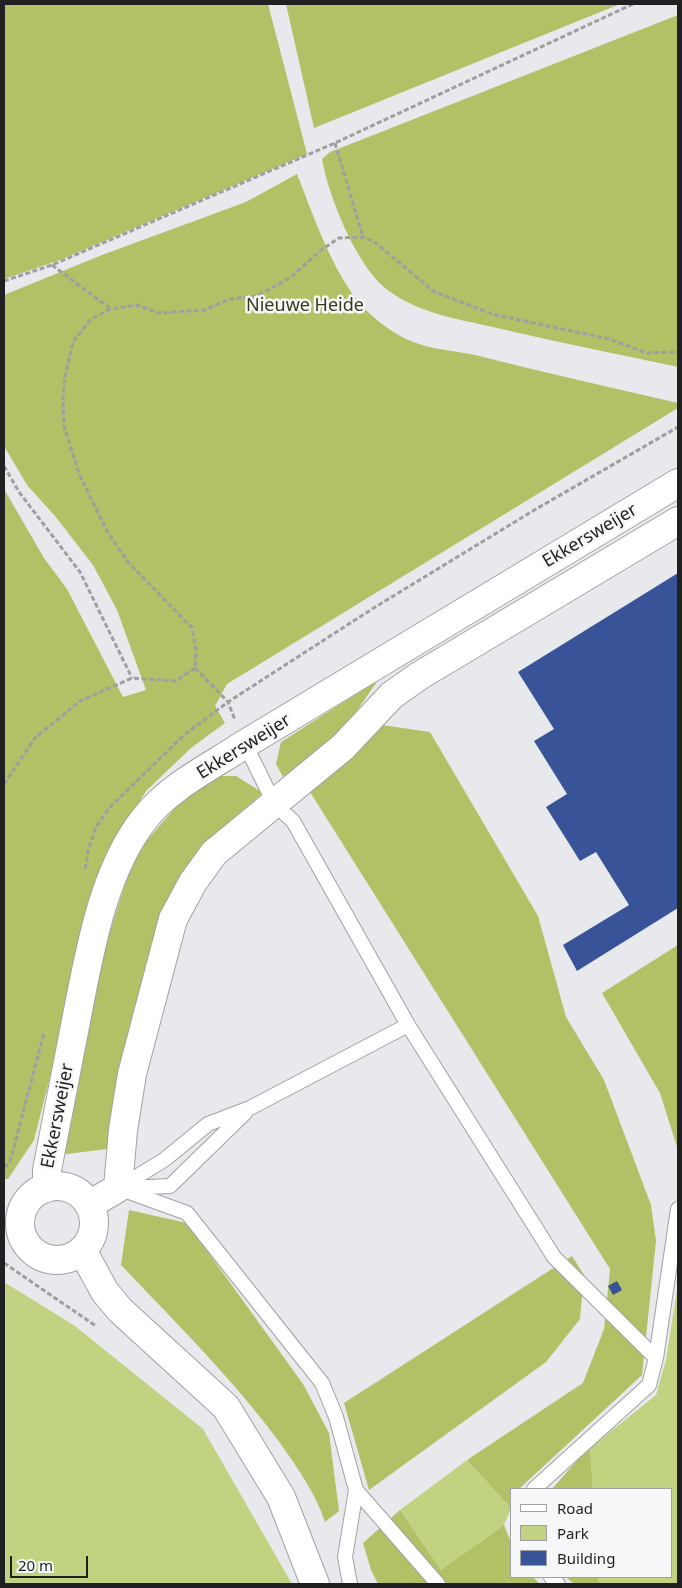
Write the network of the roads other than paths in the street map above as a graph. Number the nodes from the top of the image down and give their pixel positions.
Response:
1 (678, 483) edge
2 (678, 521) edge
3 (245, 744) junction
4 (275, 805) junction
5 (408, 1025) junction
6 (250, 1108) junction
7 (47, 1188) junction
8 (118, 1188) junction
9 (89, 1205) junction
10 (678, 1209) edge
11 (12, 1217) edge
12 (82, 1250) junction
13 (656, 1358) junction
14 (535, 1488) edge
15 (356, 1490) junction
16 (315, 1584) edge
17 (350, 1584) edge
18 (438, 1584) edge

1 - 3 street, Ekkersweijer
2 - 4 street, Ekkersweijer
3 - 4 lane
3 - 7 street, Ekkersweijer
4 - 5 lane
4 - 8 street, Ekkersweijer
5 - 6 lane
5 - 13 lane
6 - 8 lane
6 - 8 lane
7 - 9 street
7 - 11 street
8 - 9 street
8 - 15 lane
9 - 12 street
10 - 13 lane
11 - 12 street
12 - 16 street
13 - 14 lane
15 - 17 lane
15 - 18 lane

